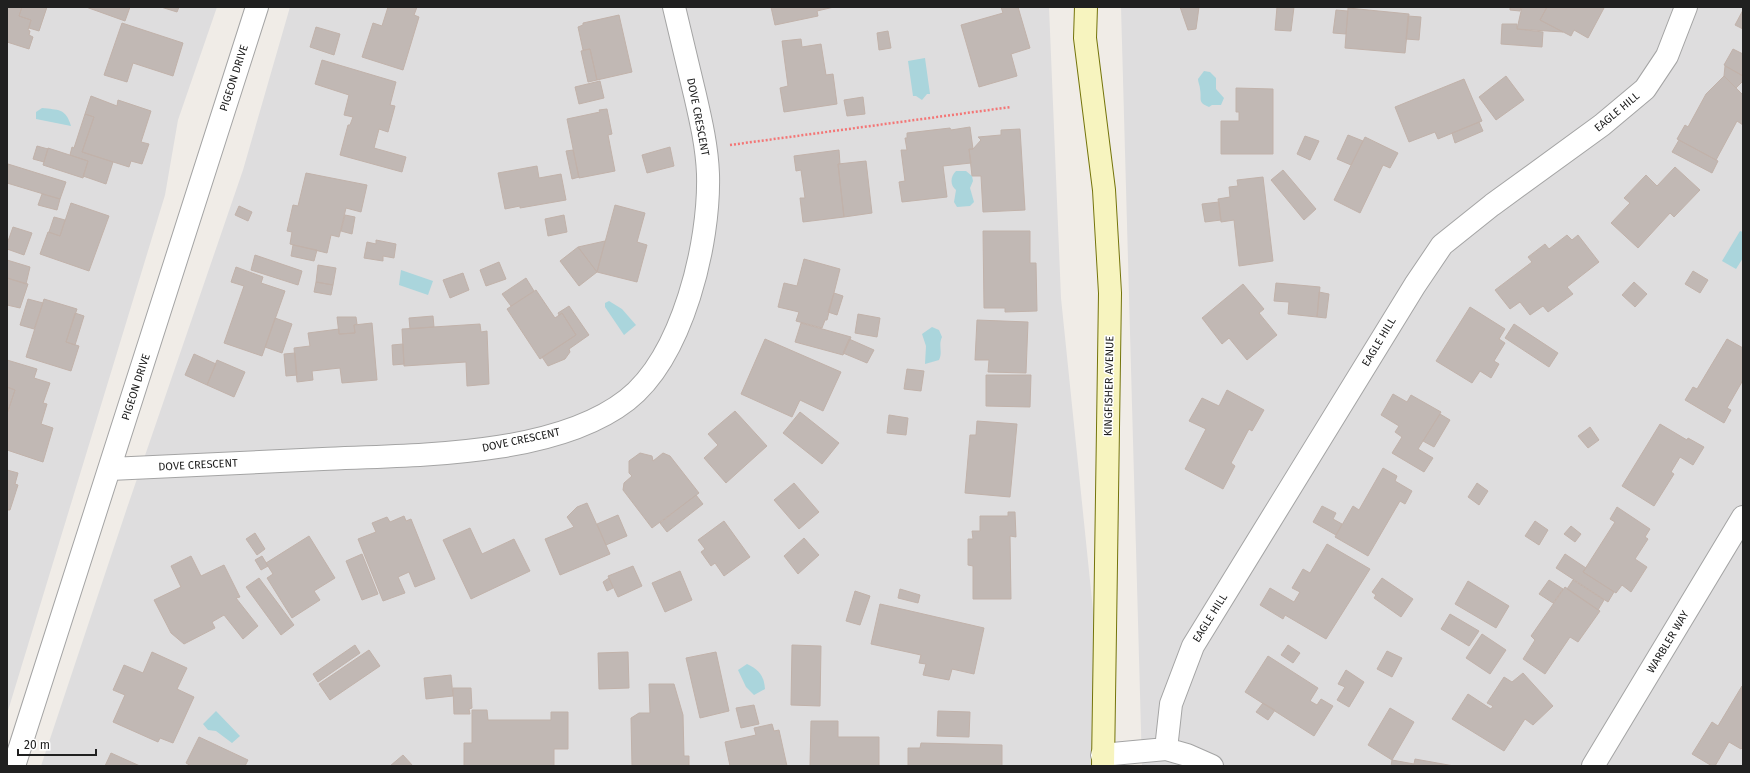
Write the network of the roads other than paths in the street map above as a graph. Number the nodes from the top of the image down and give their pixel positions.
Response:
1 (257, 7) edge
2 (674, 7) edge
3 (1086, 7) edge
4 (1686, 7) edge
5 (110, 469) junction
6 (1743, 517) edge
7 (1166, 749) junction
8 (1103, 760) edge
9 (14, 766) edge
10 (1212, 766) edge
11 (1593, 766) edge

1 - 5 street, PIGEON DRIVE
2 - 5 street, DOVE CRESCENT
3 - 8 street, KINGFISHER AVENUE
4 - 7 street, EAGLE HILL
5 - 9 street, PIGEON DRIVE
6 - 11 street, WARBLER WAY
7 - 8 street
7 - 10 street

